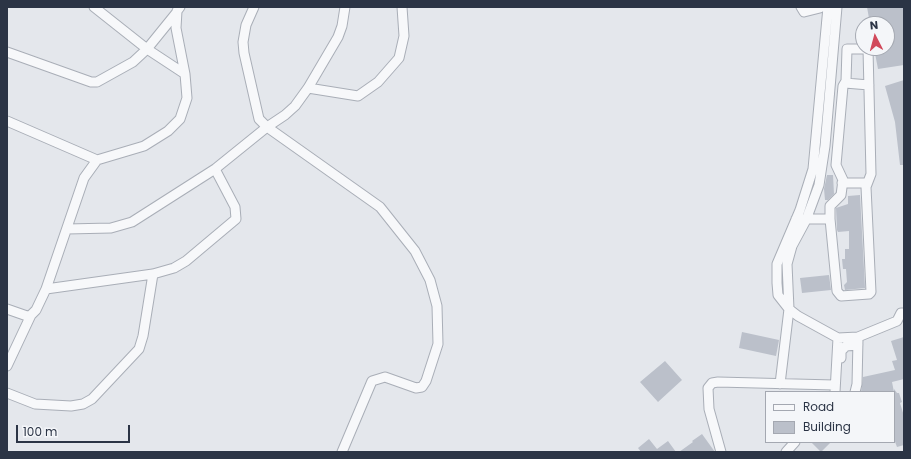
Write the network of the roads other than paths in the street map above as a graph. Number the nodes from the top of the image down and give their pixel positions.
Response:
1 (94, 7) edge
2 (254, 7) edge
3 (345, 7) edge
4 (402, 7) edge
5 (801, 7) edge
6 (837, 7) edge
7 (824, 8) edge
8 (179, 9) edge
9 (830, 37) junction
10 (147, 49) junction
11 (7, 52) edge
12 (185, 74) junction
13 (826, 81) junction
14 (845, 83) junction
15 (869, 85) junction
16 (308, 88) junction
17 (7, 121) edge
18 (267, 127) junction
19 (97, 160) junction
20 (215, 169) junction
21 (842, 183) junction
22 (867, 183) junction
23 (796, 219) junction
24 (830, 219) junction
25 (806, 220) junction
26 (67, 228) junction
27 (153, 274) junction
28 (46, 289) junction
29 (7, 309) edge
30 (789, 309) junction
31 (904, 313) edge
32 (32, 315) junction
33 (838, 338) junction
34 (858, 341) junction
35 (7, 366) edge
36 (780, 384) junction
37 (835, 388) edge
38 (842, 391) edge
39 (855, 391) edge
40 (7, 393) edge
41 (793, 443) edge
42 (342, 452) edge
43 (721, 452) edge
44 (786, 452) edge

1 - 10 street
2 - 18 street
3 - 16 street
4 - 16 street
5 - 7 street
6 - 9 street
7 - 9 street
8 - 10 street
8 - 12 street
9 - 13 street
10 - 11 street
10 - 12 street
12 - 19 street
13 - 23 street
13 - 25 street
14 - 15 street
14 - 15 street
14 - 21 street
15 - 22 street
16 - 18 street
17 - 19 street
18 - 20 street
18 - 42 street
19 - 26 street
20 - 26 street
20 - 27 street
21 - 22 street
21 - 24 street
22 - 24 street
23 - 25 street
23 - 30 street
24 - 25 street
25 - 30 street
26 - 28 street
27 - 28 street
27 - 40 street
28 - 32 street
29 - 32 street
30 - 33 street
30 - 36 street
31 - 34 street
32 - 35 street
33 - 34 street
33 - 37 street
34 - 38 street
34 - 39 street
36 - 37 street
36 - 43 street
41 - 44 street

